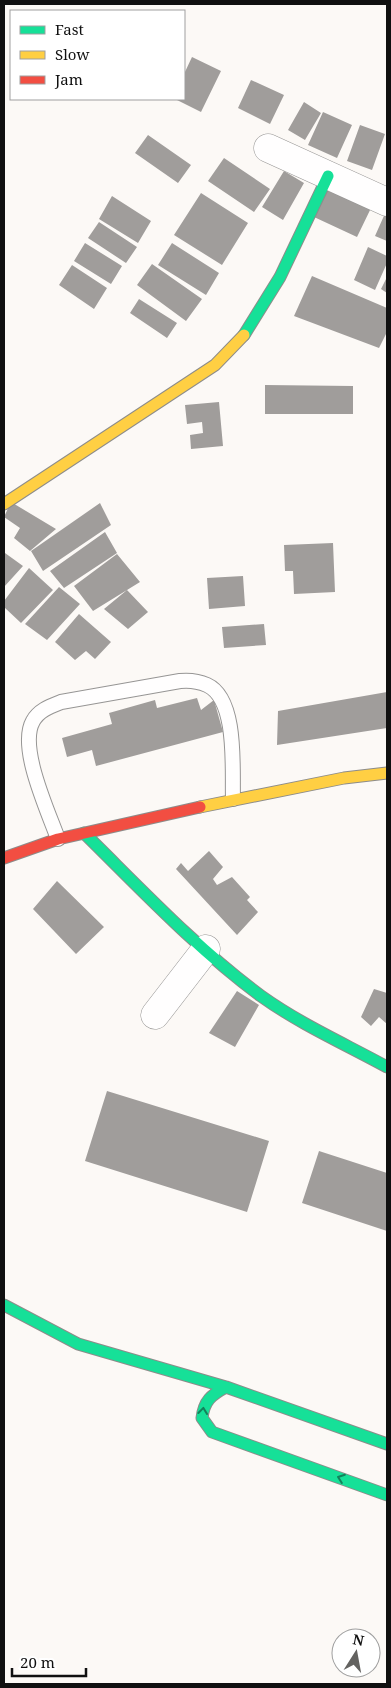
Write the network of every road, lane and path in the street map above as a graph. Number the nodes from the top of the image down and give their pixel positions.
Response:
1 (268, 148) dead end
2 (328, 176) junction
3 (387, 202) edge
4 (4, 504) edge
5 (387, 774) edge
6 (233, 799) junction
7 (84, 833) junction
8 (58, 839) junction
9 (4, 858) edge
10 (206, 949) junction
11 (156, 1015) dead end
12 (387, 1067) edge
13 (4, 1305) edge
14 (226, 1387) junction
15 (387, 1444) edge
16 (387, 1495) edge

1 - 2 street
2 - 3 street
2 - 4 street
5 - 6 street
6 - 7 street
6 - 8 lane
7 - 8 street
7 - 10 street
8 - 9 street
10 - 11 street
10 - 12 street
13 - 14 street
14 - 15 street
16 -> 14 street

